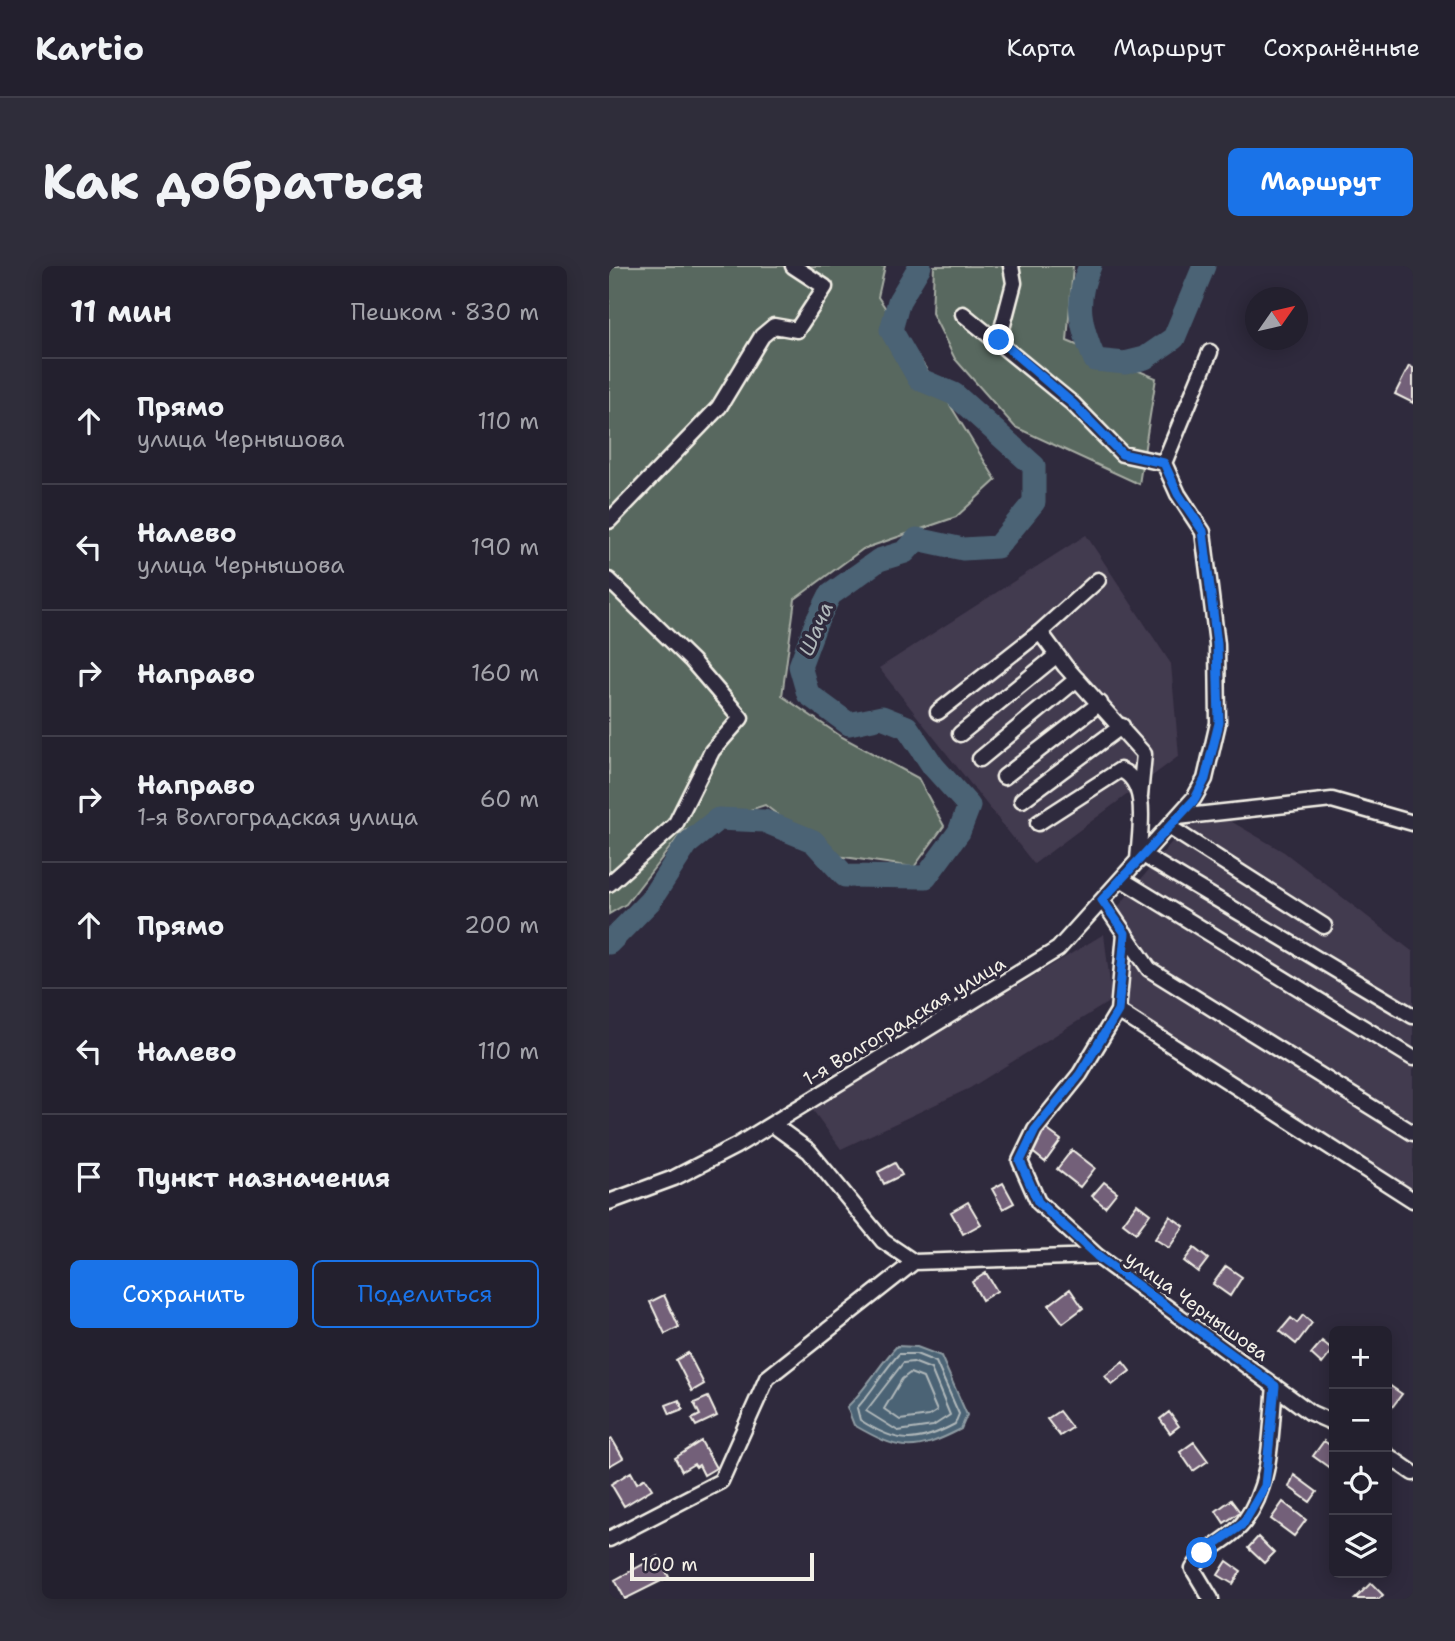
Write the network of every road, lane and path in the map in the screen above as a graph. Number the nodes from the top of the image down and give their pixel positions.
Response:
1 (793, 266) edge
2 (1011, 266) edge
3 (963, 314) dead end
4 (999, 340) junction
5 (1210, 352) dead end
6 (1164, 463) junction
7 (609, 521) edge
8 (609, 580) edge
9 (1098, 580) dead end
10 (1040, 632) junction
11 (1057, 655) junction
12 (1077, 679) junction
13 (1100, 704) junction
14 (938, 712) dead end
15 (1122, 726) junction
16 (960, 734) dead end
17 (980, 759) dead end
18 (1004, 777) dead end
19 (1140, 796) junction
20 (1021, 800) dead end
21 (1174, 822) junction
22 (1038, 823) dead end
23 (1413, 823) edge
24 (1140, 858) junction
25 (1121, 879) junction
26 (609, 884) edge
27 (1102, 900) junction
28 (1324, 926) dead end
29 (1125, 933) junction
30 (1118, 1011) junction
31 (1413, 1016) edge
32 (1413, 1058) edge
33 (772, 1124) junction
34 (1413, 1133) edge
35 (1413, 1200) edge
36 (609, 1202) edge
37 (1097, 1256) junction
38 (914, 1262) junction
39 (1275, 1386) junction
40 (1329, 1421) edge
41 (1392, 1458) edge
42 (1413, 1473) edge
43 (610, 1534) edge
44 (1211, 1599) edge

1 - 7 street
2 - 4 street
3 - 4 street
4 - 6 street
5 - 6 street
6 - 21 street, 1-я Волгоградская улица
8 - 26 street
9 - 10 street
10 - 11 street
10 - 14 street
11 - 12 street
11 - 16 street
12 - 13 street
12 - 17 street
13 - 15 street
13 - 18 street
15 - 19 street
15 - 20 street
19 - 22 street
19 - 24 street
21 - 23 street
21 - 24 street, 1-я Волгоградская улица
21 - 28 street
24 - 25 street, 1-я Волгоградская улица
24 - 31 street
25 - 27 street, 1-я Волгоградская улица
25 - 32 street
27 - 29 street
27 - 33 street, 1-я Волгоградская улица
29 - 30 street
29 - 34 street
30 - 35 street
30 - 37 street, улица Чернышова
33 - 36 street, 1-я Волгоградская улица
33 - 38 street
37 - 38 street, улица Чернышова
37 - 39 street, улица Чернышова
38 - 43 street
39 - 40 street, улица Чернышова
39 - 44 street, улица Чернышова
41 - 42 street

